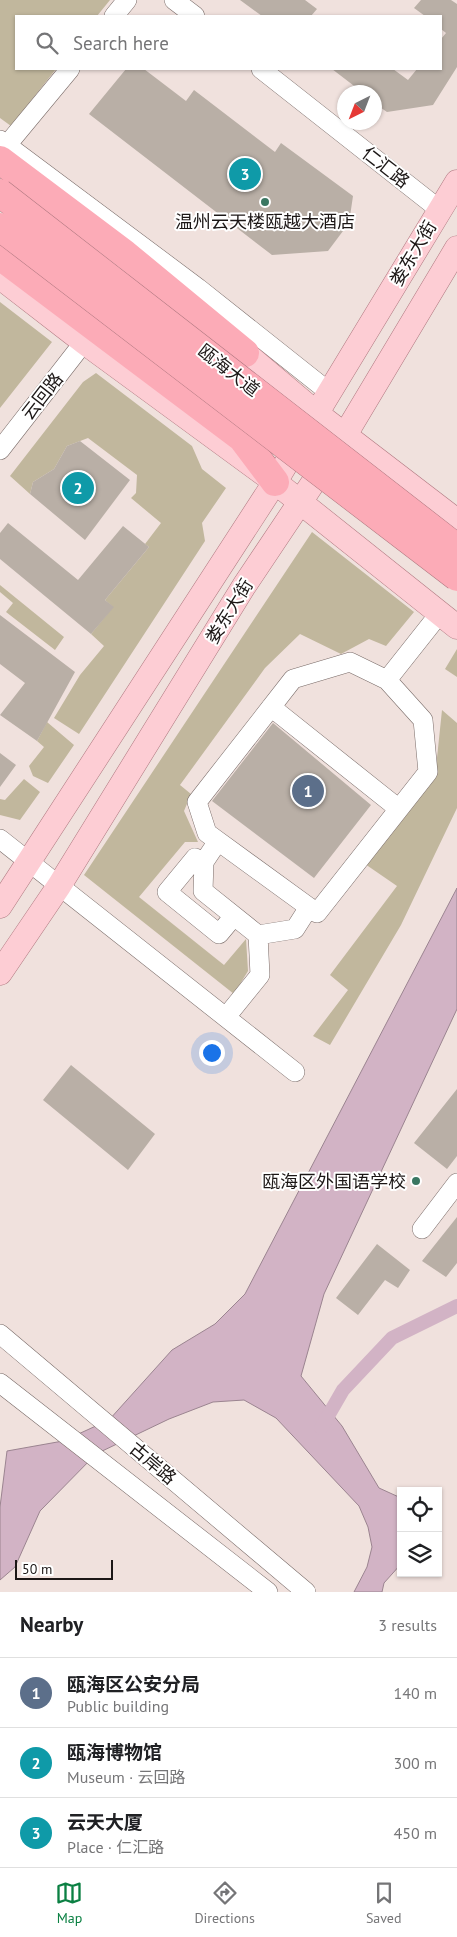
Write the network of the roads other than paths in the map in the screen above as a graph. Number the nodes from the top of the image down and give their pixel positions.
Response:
1 (127, 0) edge
2 (174, 0) edge
3 (115, 15) edge
4 (194, 15) edge
5 (69, 70) edge
6 (262, 70) edge
7 (2, 149) edge
8 (0, 176) edge
9 (457, 182) edge
10 (0, 193) edge
11 (440, 210) junction
12 (0, 227) edge
13 (457, 248) edge
14 (0, 256) edge
15 (0, 277) edge
16 (84, 342) junction
17 (244, 353) junction
18 (329, 392) junction
19 (316, 413) junction
20 (345, 435) junction
21 (0, 450) edge
22 (275, 482) junction
23 (300, 502) junction
24 (457, 521) edge
25 (457, 548) edge
26 (457, 577) edge
27 (449, 620) edge
28 (388, 680) junction
29 (271, 707) junction
30 (399, 809) junction
31 (0, 839) edge
32 (218, 841) junction
33 (30, 862) junction
34 (204, 862) junction
35 (60, 886) junction
36 (0, 906) edge
37 (310, 907) junction
38 (234, 916) junction
39 (258, 935) junction
40 (0, 973) edge
41 (226, 1017) junction
42 (295, 1072) dead end
43 (457, 1183) edge
44 (422, 1229) dead end
45 (0, 1334) edge
46 (0, 1383) edge
47 (268, 1592) edge
48 (306, 1592) edge

1 - 3 street
2 - 4 street
5 - 7 street
6 - 11 street, 仁汇路
7 - 17 highway
7 - 18 street
8 - 17 main road, 瓯海大道
9 - 11 main road, 娄东大街
10 - 25 highway, 瓯海大道, bridge
11 - 18 main road, 娄东大街
12 - 26 highway, 瓯海大道, bridge
13 - 20 main road, 娄东大街
14 - 22 highway
15 - 16 main road
16 - 21 street, 云回路
16 - 22 main road
17 - 19 main road, 瓯海大道
18 - 19 main road, 娄东大街
19 - 20 main road, 瓯海大道
19 - 22 main road, 娄东大街
20 - 23 main road, 娄东大街
20 - 24 main road, 瓯海大道
22 - 23 main road
22 - 33 main road, 娄东大街
23 - 27 main road
23 - 35 main road, 娄东大街
27 - 28 street
28 - 29 street
28 - 30 street
29 - 30 street
29 - 32 street
30 - 37 street
31 - 33 street
32 - 34 street
32 - 37 street
33 - 35 street
33 - 36 main road, 娄东大街
34 - 38 street
34 - 38 street
35 - 40 main road, 娄东大街
35 - 41 street
37 - 39 street
38 - 39 street
39 - 41 street
41 - 42 street
43 - 44 street
45 - 48 street, 古岸路
46 - 47 street, 古岸路

